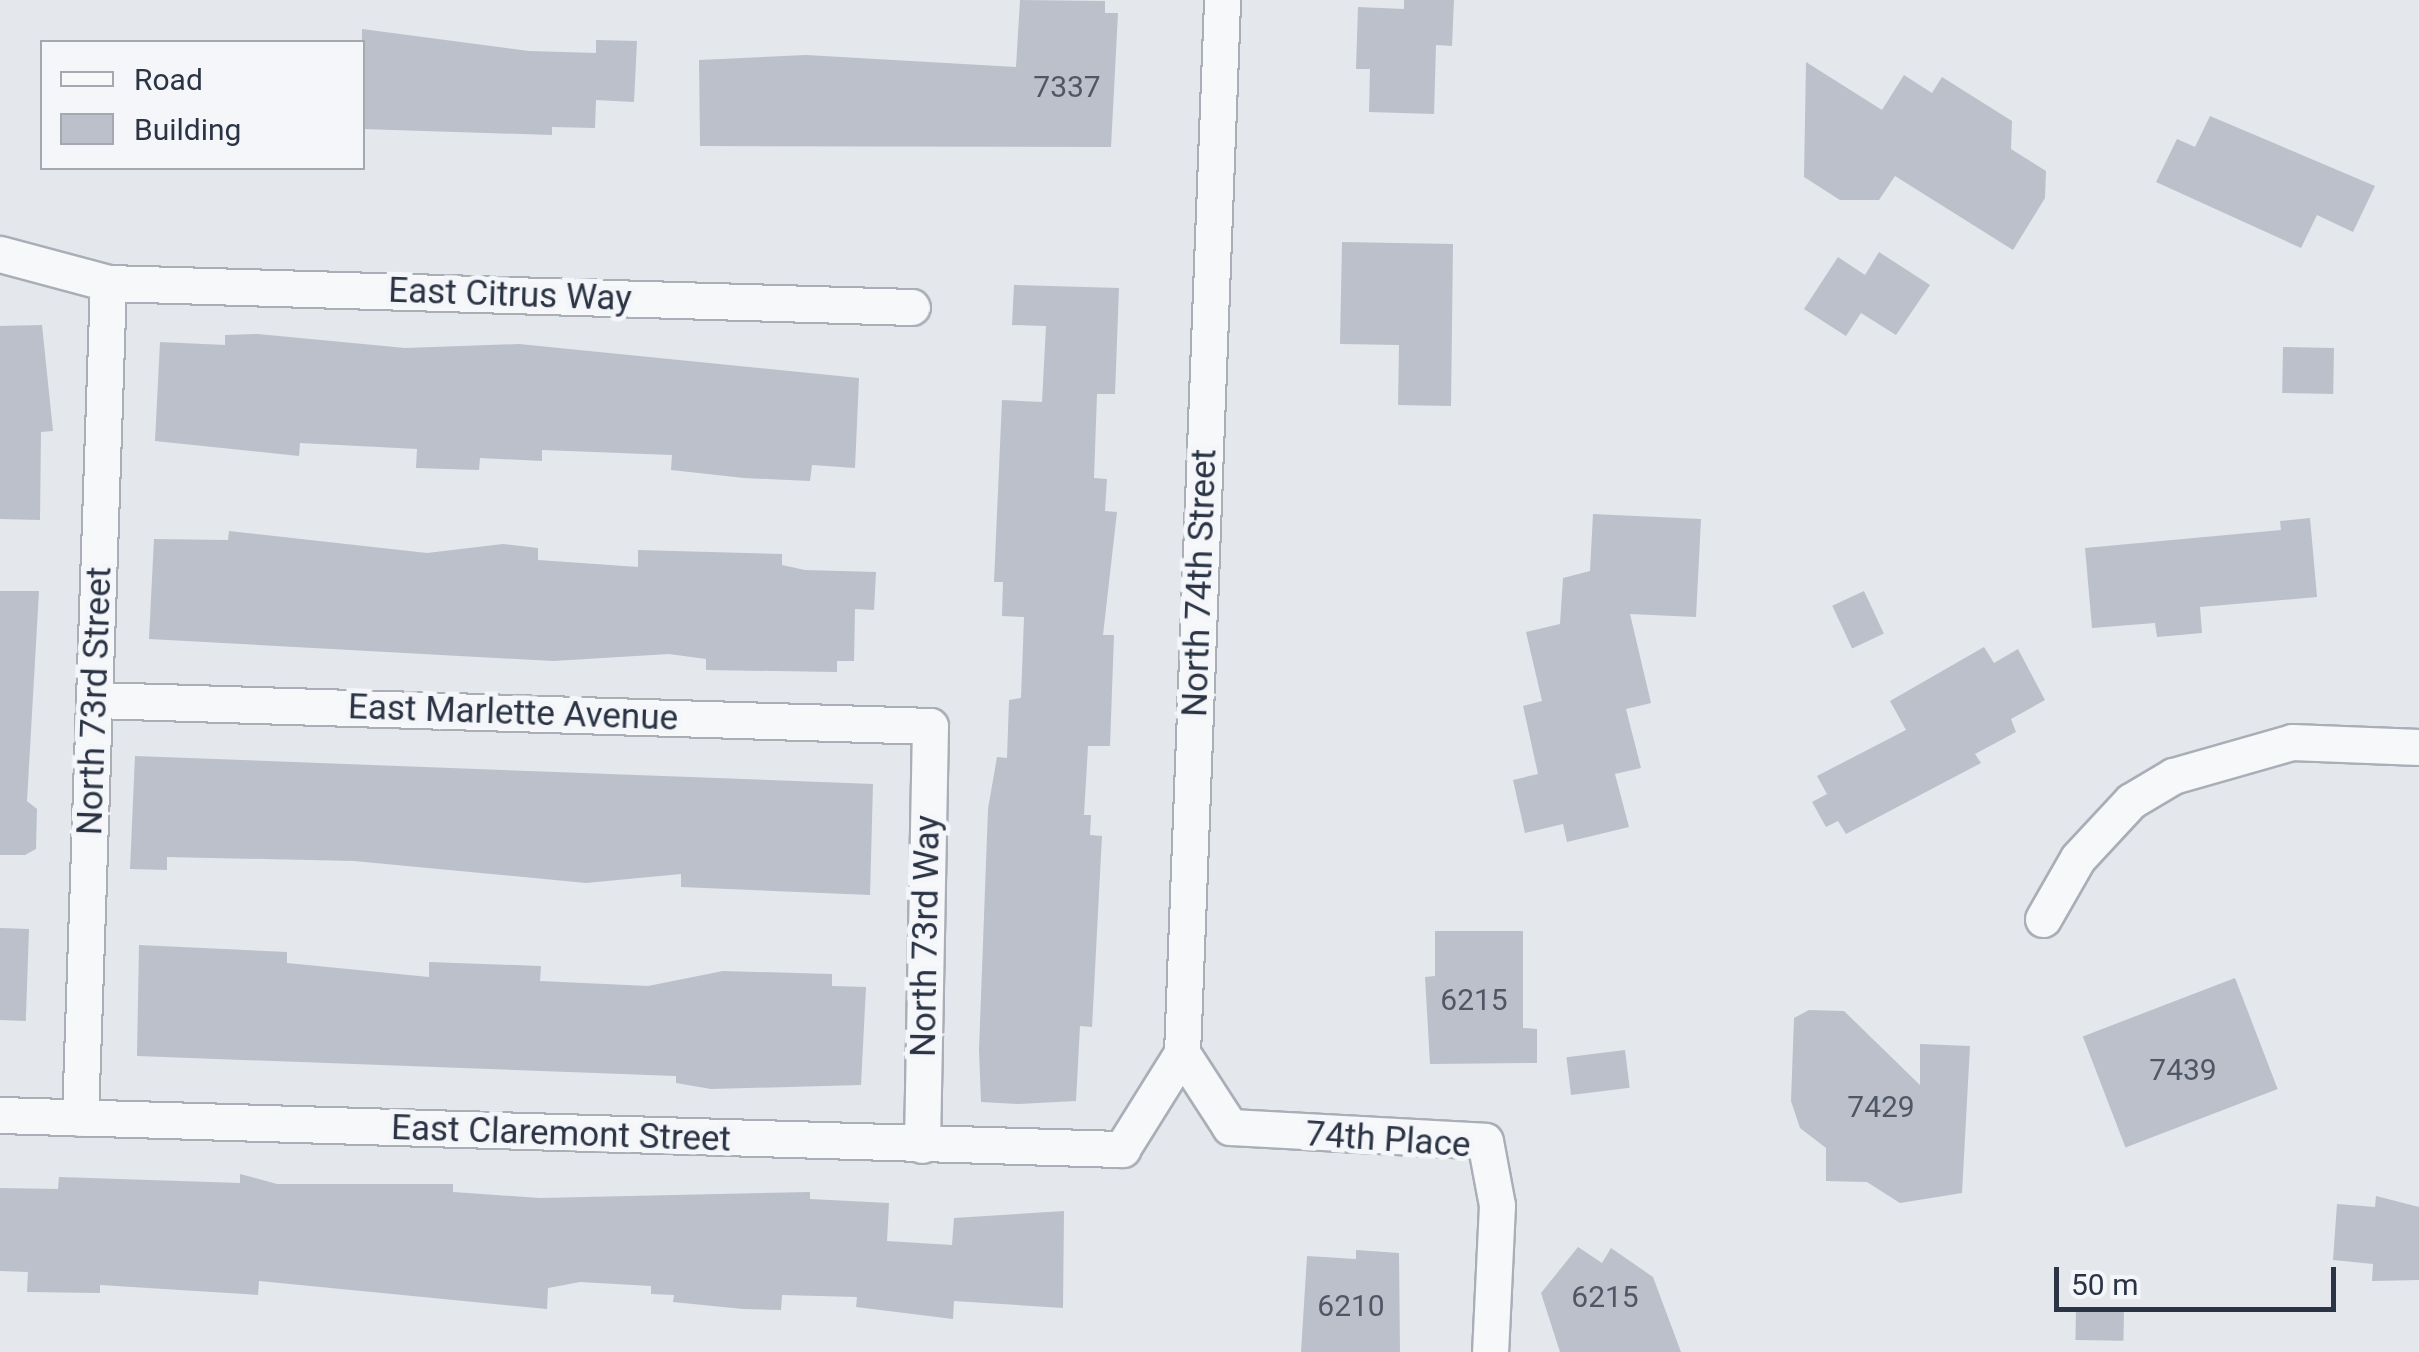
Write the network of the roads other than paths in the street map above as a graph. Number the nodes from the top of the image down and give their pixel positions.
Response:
1 (1222, 0) edge
2 (0, 254) edge
3 (108, 283) junction
4 (912, 307) dead end
5 (95, 700) junction
6 (930, 726) joint
7 (2419, 747) edge
8 (2043, 919) dead end
9 (1182, 1053) junction
10 (0, 1115) edge
11 (80, 1118) junction
12 (922, 1145) junction
13 (1122, 1149) joint
14 (1490, 1352) edge

1 - 9 street, North 74th Street
2 - 3 street, East Citrus Way
3 - 4 street, East Citrus Way
3 - 5 street, North 73rd Street
5 - 6 street, East Marlette Avenue
5 - 11 street, North 73rd Street
6 - 12 street, North 73rd Way
7 - 8 street
9 - 13 street, North 74th Street
9 - 14 street, 74th Place
10 - 11 street, East Claremont Street
11 - 12 street, East Claremont Street
12 - 13 street, East Claremont Street

